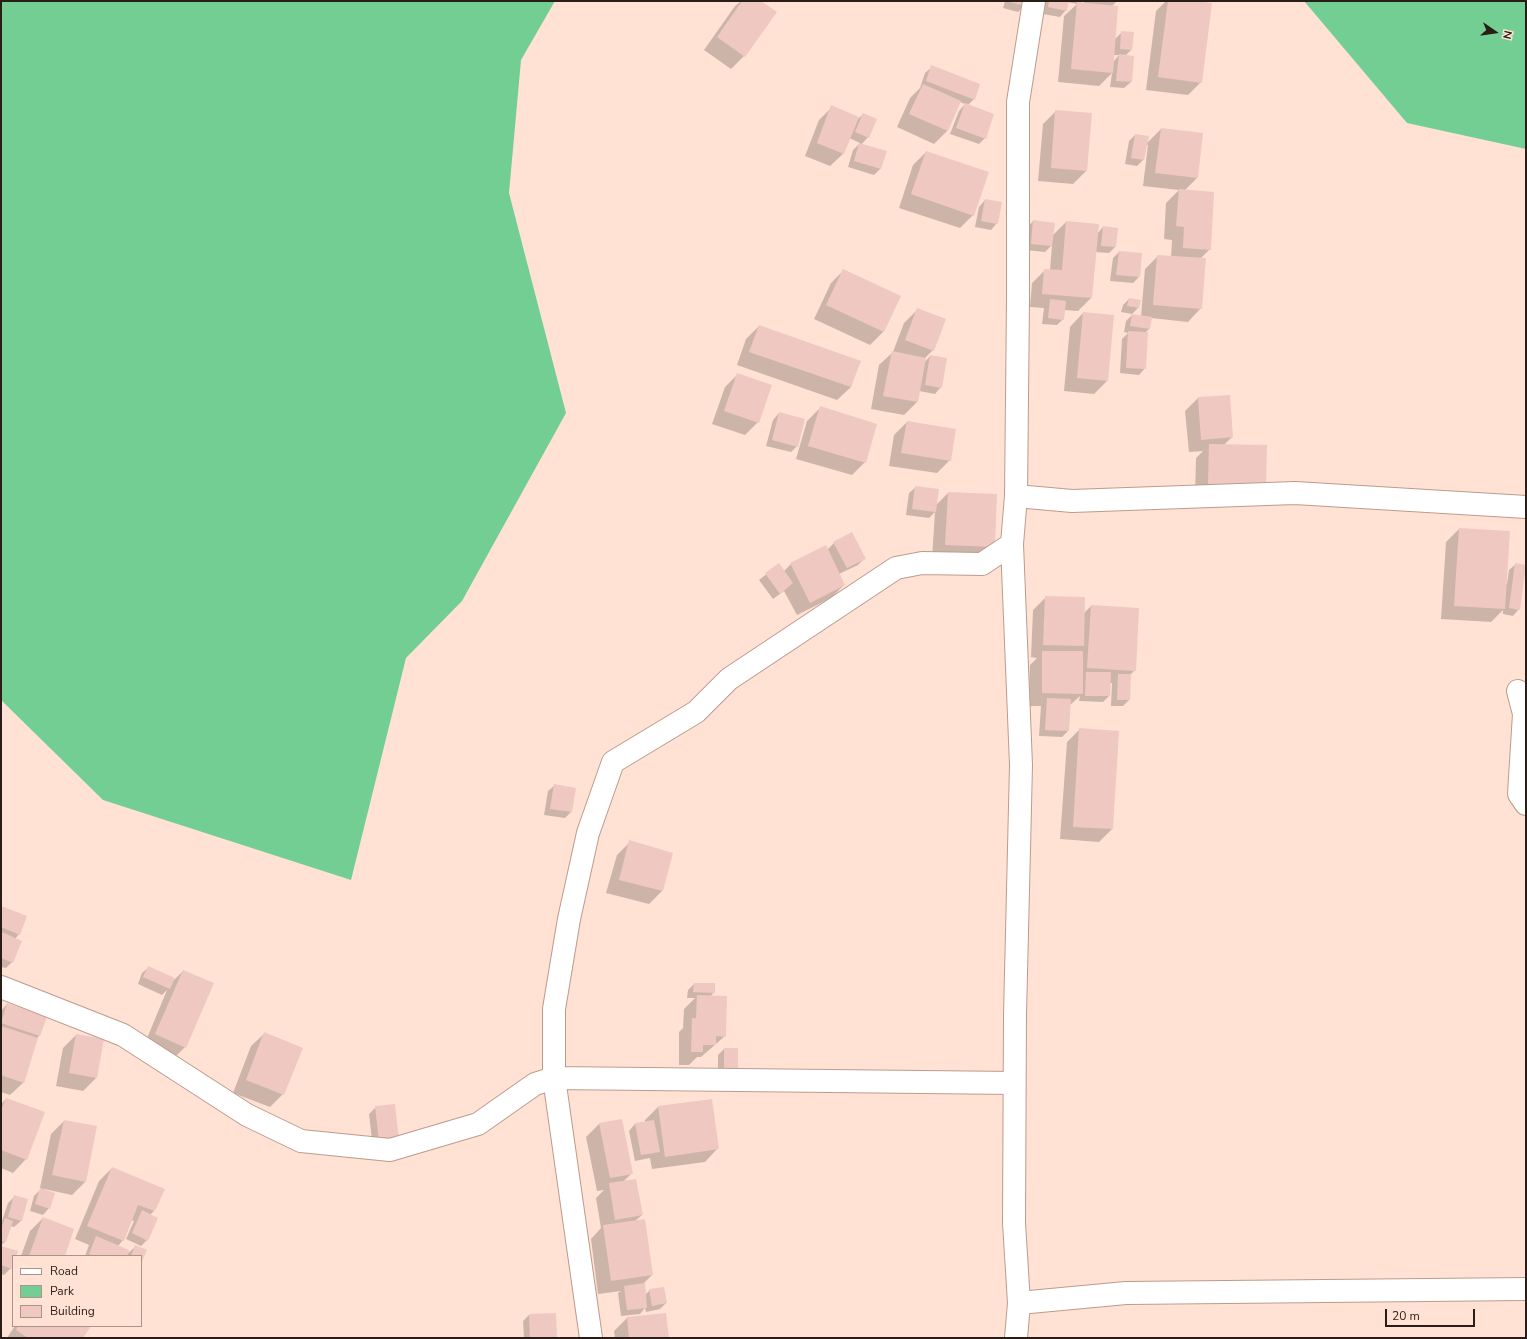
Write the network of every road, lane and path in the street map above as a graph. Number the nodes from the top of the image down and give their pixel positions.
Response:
1 (1034, 1) edge
2 (1016, 496) junction
3 (1526, 507) edge
4 (1012, 544) junction
5 (1518, 691) dead end
6 (1526, 804) edge
7 (1, 987) edge
8 (554, 1078) junction
9 (1014, 1083) junction
10 (1526, 1289) edge
11 (1018, 1303) junction
12 (591, 1338) edge
13 (1016, 1338) edge

1 - 2 street
2 - 3 street
2 - 4 street
4 - 8 street
4 - 9 street
5 - 6 street
7 - 8 street
8 - 9 street
8 - 12 street
9 - 11 street
10 - 11 street
11 - 13 street

